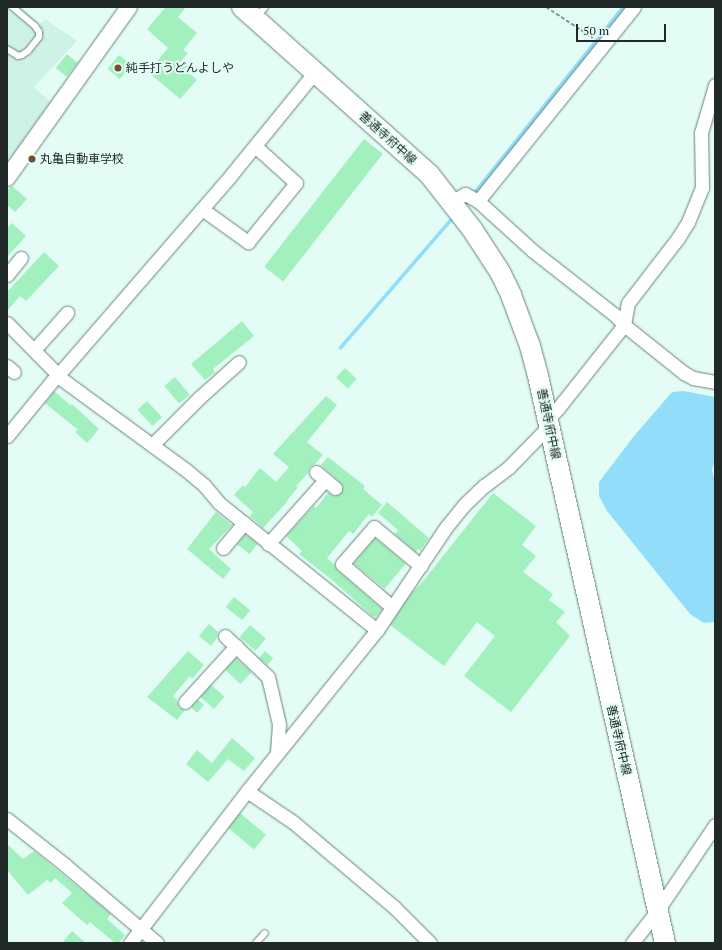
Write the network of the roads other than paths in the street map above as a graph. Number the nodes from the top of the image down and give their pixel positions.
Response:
1 (12, 7) edge
2 (129, 7) edge
3 (634, 7) edge
4 (254, 11) edge
5 (7, 49) edge
6 (315, 72) junction
7 (715, 85) edge
8 (254, 146) junction
9 (7, 178) edge
10 (478, 200) junction
11 (452, 201) junction
12 (202, 209) junction
13 (22, 258) dead end
14 (7, 275) edge
15 (67, 313) dead end
16 (624, 325) junction
17 (8, 327) edge
18 (34, 350) junction
19 (239, 362) dead end
20 (58, 375) junction
21 (715, 382) edge
22 (548, 423) junction
23 (7, 436) edge
24 (152, 445) junction
25 (325, 480) dead end
26 (244, 523) junction
27 (268, 544) junction
28 (222, 548) dead end
29 (421, 566) junction
30 (392, 607) junction
31 (377, 630) junction
32 (225, 636) dead end
33 (236, 646) junction
34 (185, 702) dead end
35 (277, 753) junction
36 (247, 791) junction
37 (7, 819) edge
38 (715, 825) edge
39 (657, 911) junction
40 (141, 929) junction
41 (265, 933) dead end
42 (130, 943) edge
43 (157, 943) edge
44 (256, 943) edge
45 (430, 943) edge
46 (632, 943) edge
47 (665, 943) edge

1 - 5 lane
2 - 9 street
3 - 10 street
4 - 6 main road, 善通寺府中線
6 - 8 street
6 - 11 main road, 善通寺府中線
7 - 16 street
8 - 12 street
8 - 12 street
10 - 11 street
10 - 16 street
11 - 22 main road, 善通寺府中線
12 - 20 street
13 - 14 street
15 - 18 street
16 - 21 street
16 - 22 street
17 - 18 street
18 - 20 street
19 - 24 street
20 - 23 street
20 - 24 street
22 - 29 street
22 - 39 main road, 善通寺府中線
24 - 26 street
25 - 27 street
26 - 27 street
26 - 28 street
27 - 31 street
29 - 30 street
29 - 30 street
30 - 31 street
31 - 35 street
32 - 33 street
33 - 34 street
33 - 35 street
35 - 36 street
36 - 40 street
36 - 45 street
37 - 40 street
38 - 39 street
39 - 46 street
39 - 47 main road, 善通寺府中線
40 - 42 street
40 - 43 street
41 - 44 lane

